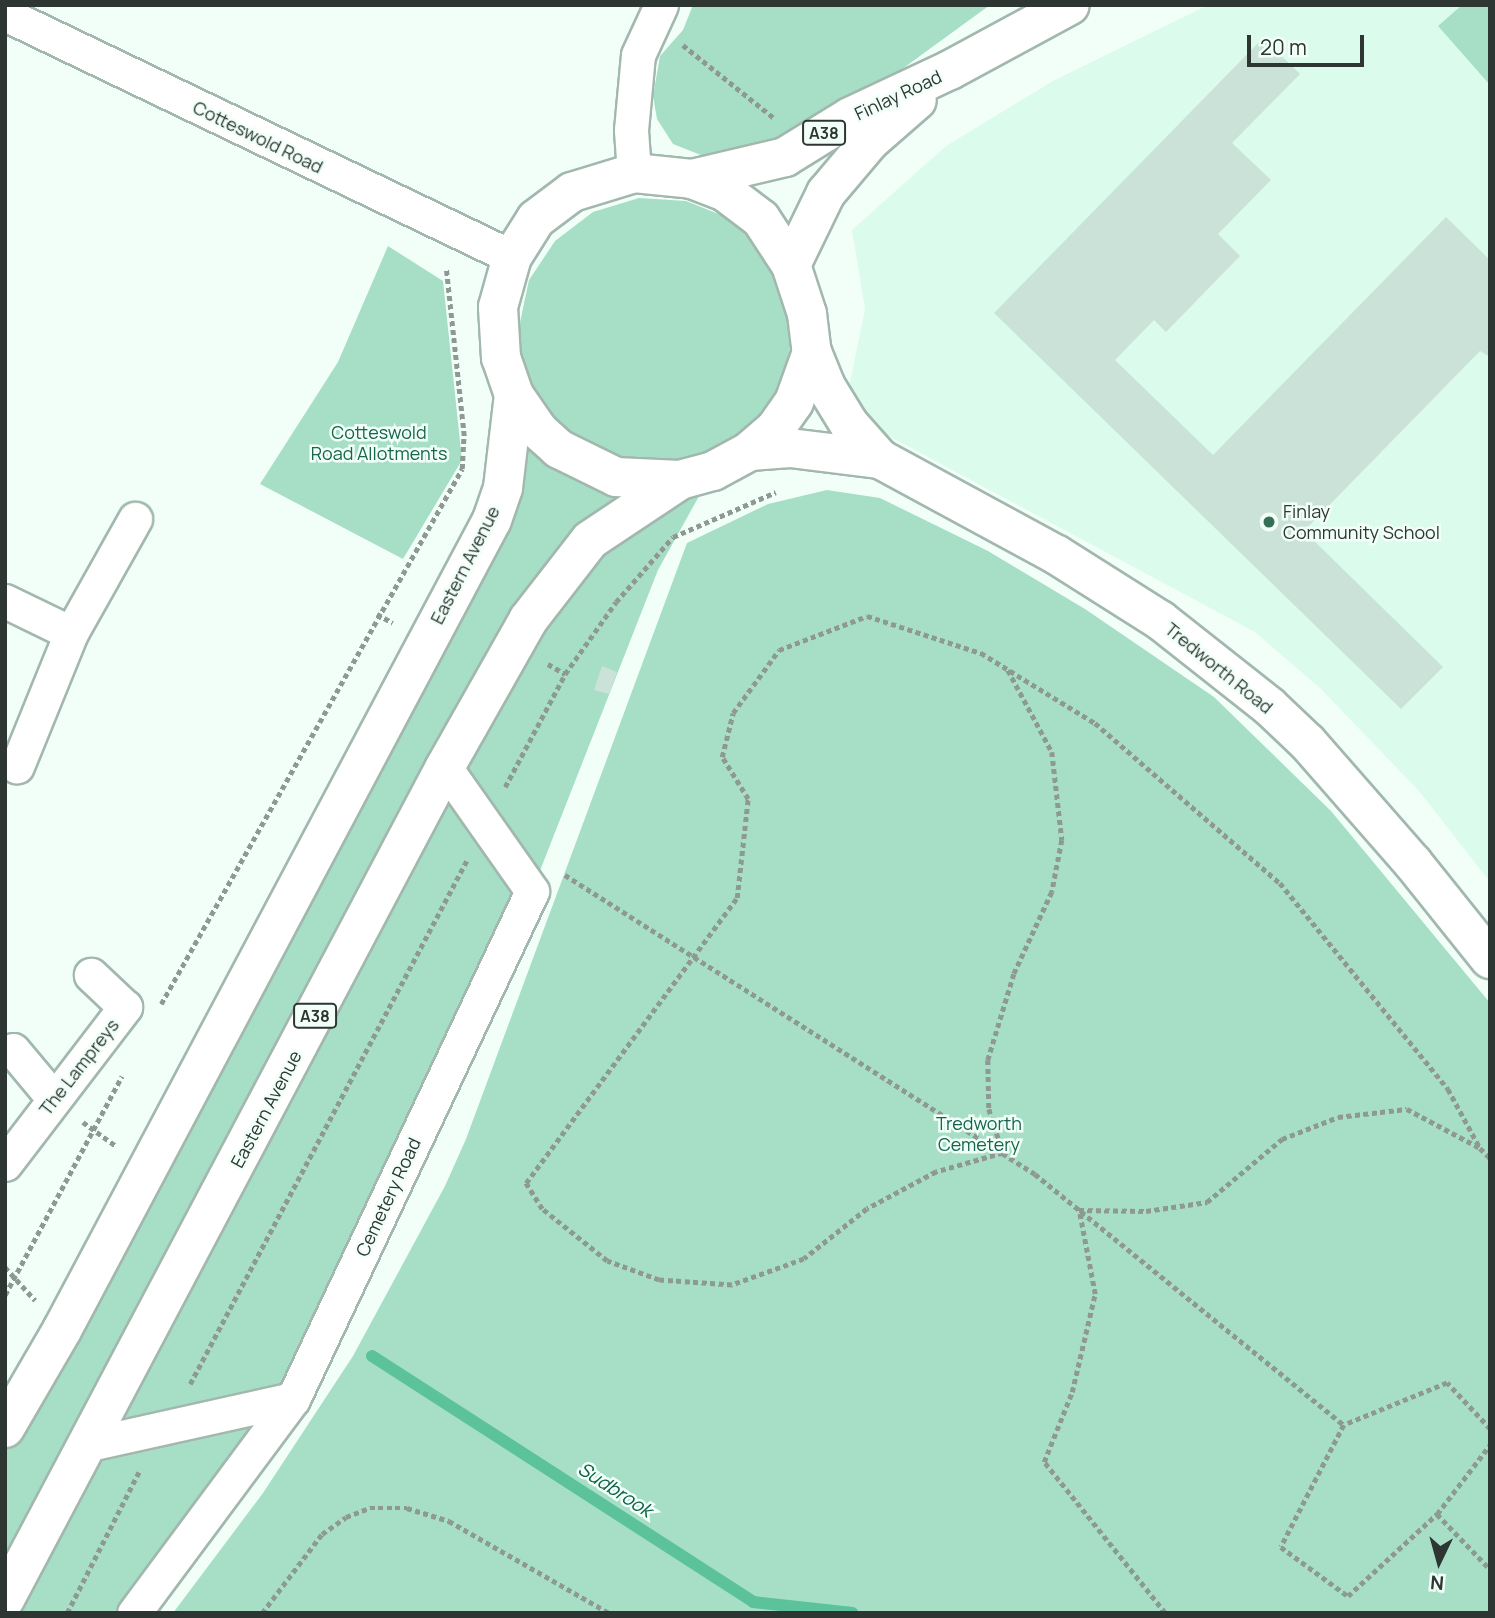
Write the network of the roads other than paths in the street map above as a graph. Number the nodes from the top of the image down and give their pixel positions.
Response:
1 (1070, 5) edge
2 (5, 14) edge
3 (657, 14) edge
4 (950, 70) junction
5 (634, 173) junction
6 (692, 179) junction
7 (512, 257) junction
8 (791, 265) junction
9 (812, 352) junction
10 (514, 395) junction
11 (750, 451) junction
12 (880, 459) junction
13 (680, 480) junction
14 (135, 519) dead end
15 (5, 601) edge
16 (71, 633) junction
17 (17, 766) dead end
18 (445, 768) junction
19 (1490, 960) edge
20 (91, 975) dead end
21 (13, 1050) dead end
22 (54, 1099) junction
23 (5, 1164) edge
24 (293, 1399) junction
25 (5, 1428) edge
26 (90, 1444) junction
27 (5, 1599) edge
28 (134, 1613) edge

1 - 4 main road, Finlay Road / A38
2 - 7 street, Cotteswold Road
3 - 5 street
4 - 6 main road, Finlay Road / A38
4 - 8 main road, Finlay Road / A38
5 - 6 main road, A38
5 - 7 main road, A38
6 - 8 main road, A38
7 - 10 main road, A38
8 - 9 main road, A38
9 - 11 main road, A38
9 - 12 main road, Tredworth Road
10 - 13 main road, A38
10 - 25 main road, Eastern Avenue / A38
11 - 12 main road, Tredworth Road
11 - 13 main road, A38
12 - 19 main road, Tredworth Road
13 - 18 main road, Eastern Avenue / A38
14 - 16 street
15 - 16 street
16 - 17 street
18 - 24 street, Cemetery Road
18 - 26 main road, Eastern Avenue / A38
20 - 22 street, The Lampreys
21 - 22 street
22 - 23 street, The Lampreys
24 - 26 street
24 - 28 street, Cemetery Road
26 - 27 main road, Eastern Avenue / A38

